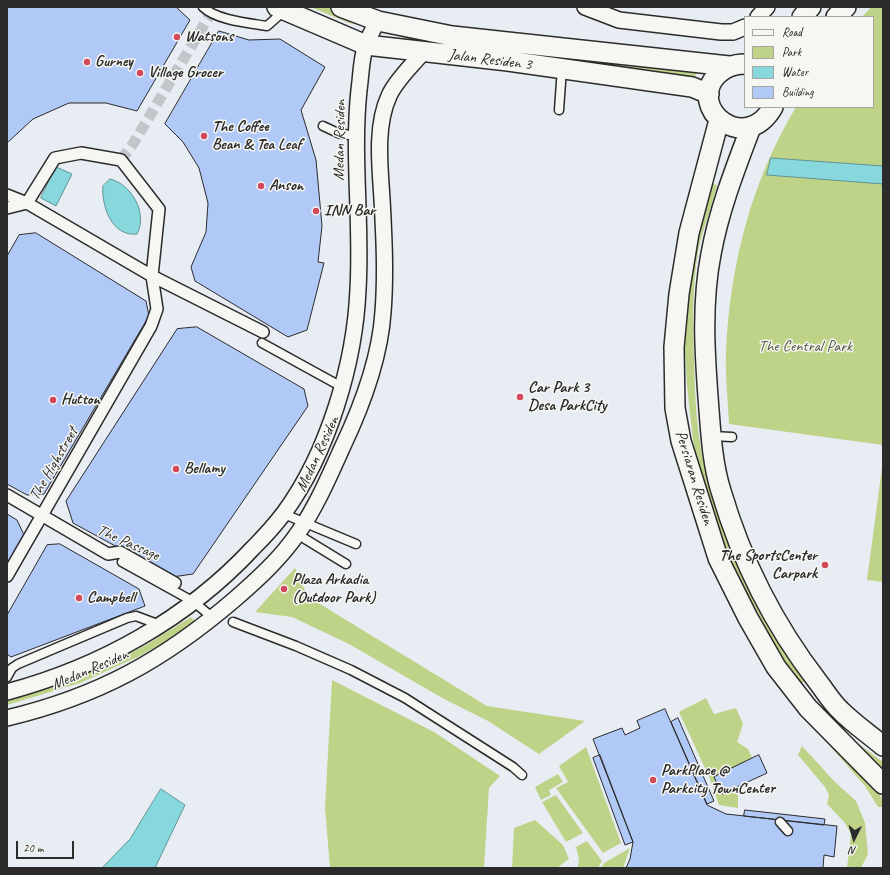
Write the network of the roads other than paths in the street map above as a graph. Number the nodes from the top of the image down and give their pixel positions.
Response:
1 (202, 7) edge
2 (341, 7) edge
3 (585, 7) edge
4 (767, 7) edge
5 (811, 7) edge
6 (846, 7) edge
7 (281, 9) edge
8 (759, 16) edge
9 (803, 16) edge
10 (837, 16) edge
11 (378, 21) junction
12 (744, 26) edge
13 (366, 45) junction
14 (423, 52) junction
15 (737, 65) edge
16 (562, 68) junction
17 (709, 94) junction
18 (772, 108) edge
19 (559, 110) dead end
20 (719, 120) junction
21 (323, 126) dead end
22 (751, 127) junction
23 (355, 136) junction
24 (7, 195) edge
25 (27, 203) junction
26 (7, 208) edge
27 (152, 276) junction
28 (263, 337) joint
29 (342, 387) junction
30 (711, 436) junction
31 (732, 438) dead end
32 (7, 495) edge
33 (284, 514) junction
34 (43, 515) junction
35 (301, 528) junction
36 (356, 544) dead end
37 (122, 562) dead end
38 (346, 564) dead end
39 (7, 576) edge
40 (175, 582) dead end
41 (194, 602) junction
42 (213, 618) junction
43 (233, 622) dead end
44 (161, 625) junction
45 (7, 677) edge
46 (7, 692) edge
47 (7, 718) edge
48 (883, 746) edge
49 (522, 775) dead end
50 (882, 786) edge
51 (780, 822) dead end
52 (788, 831) dead end

1 - 7 lane
2 - 11 street, Jalan Residen 3
3 - 12 street
4 - 8 street
5 - 9 street
6 - 10 street
7 - 13 street, Jalan Residen 3
11 - 13 street, Medan Residen
11 - 15 street, Jalan Residen 3
13 - 14 street, Jalan Residen 3
13 - 23 street, Medan Residen
14 - 16 street, Jalan Residen 3
14 - 35 street, Medan Residen
15 - 17 street
16 - 17 street, Jalan Residen 3
16 - 19 lane
17 - 20 street
18 - 22 street
20 - 22 street
20 - 50 street, Persiaran Residen
21 - 23 lane
22 - 30 street, Persiaran Residen
23 - 29 street, Medan Residen
24 - 25 street
25 - 26 street
25 - 27 street
25 - 27 street, The Highstreet
27 - 28 street
27 - 34 street, The Highstreet
28 - 29 lane
29 - 33 street, Medan Residen
30 - 31 lane
30 - 48 street, Persiaran Residen
32 - 34 street, The Passage
33 - 35 lane
33 - 41 street, Medan Residen
34 - 39 street, The Highstreet
34 - 40 street, The Passage
35 - 36 lane
35 - 38 lane
35 - 42 street, Medan Residen
37 - 41 lane
41 - 42 lane
41 - 44 street, Medan Residen
42 - 47 street, Medan Residen
43 - 49 lane
44 - 45 lane
44 - 46 street, Medan Residen
51 - 52 lane

